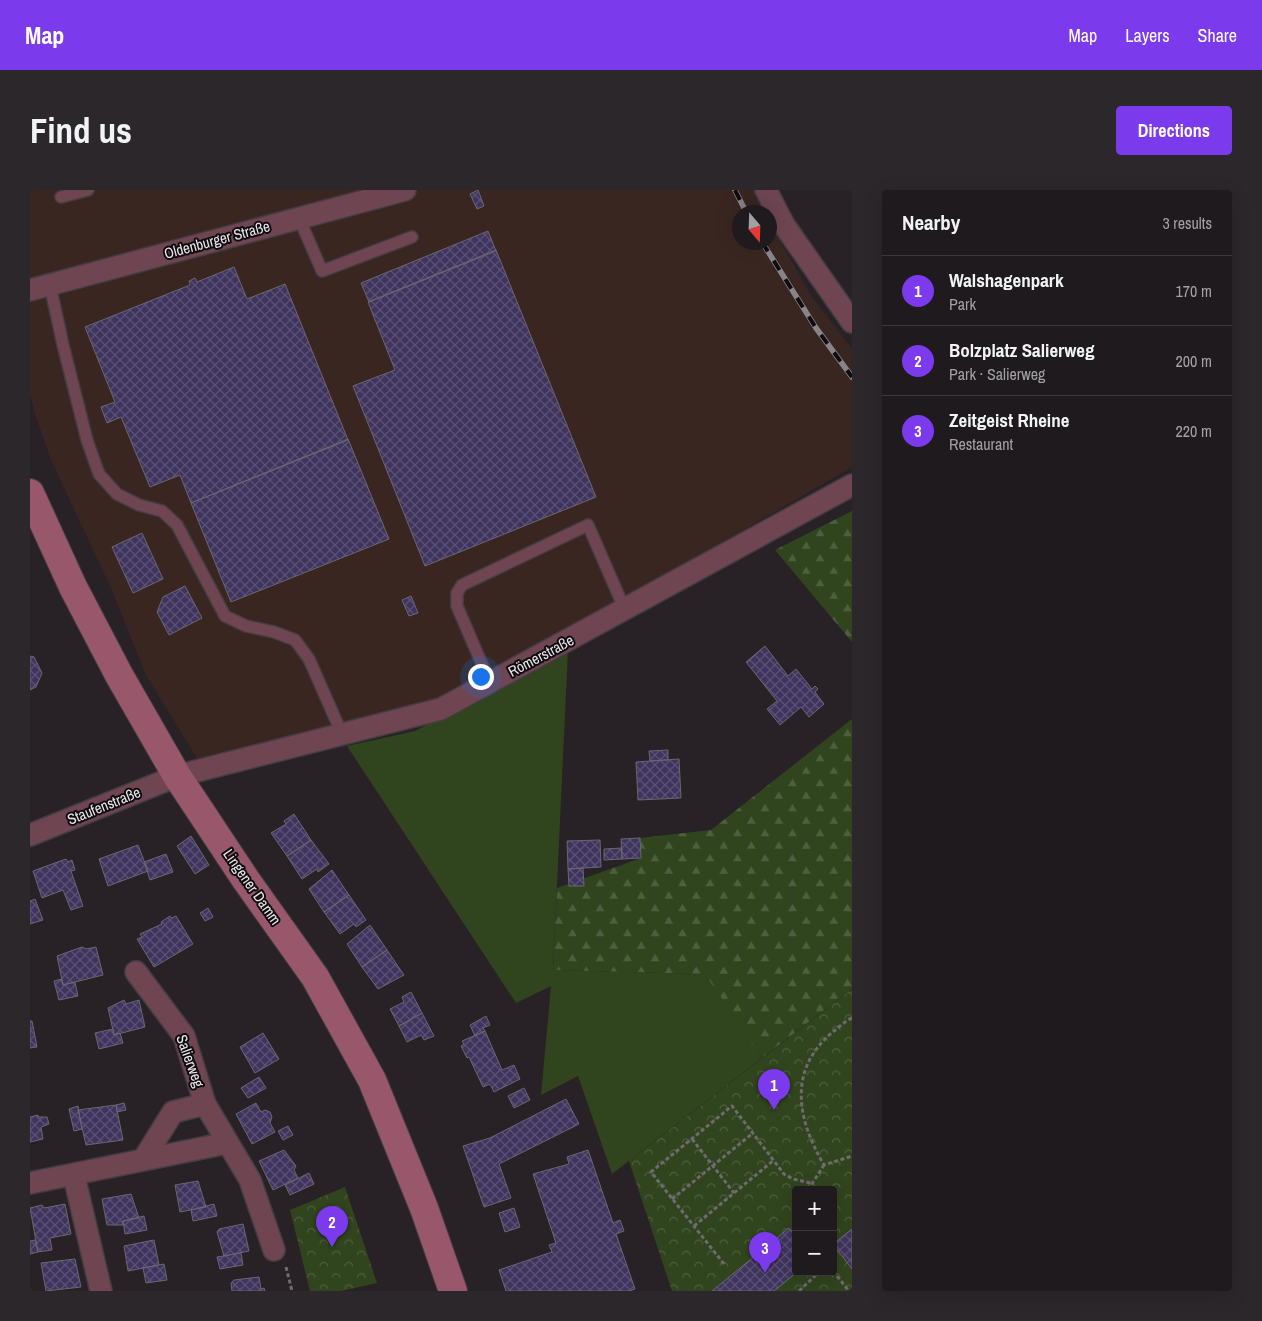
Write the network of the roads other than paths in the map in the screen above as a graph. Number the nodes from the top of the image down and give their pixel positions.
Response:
1 (88, 190) edge
2 (405, 190) edge
3 (766, 190) edge
4 (61, 197) dead end
5 (350, 197) edge
6 (299, 218) junction
7 (412, 237) dead end
8 (40, 287) edge
9 (852, 322) edge
10 (852, 485) edge
11 (30, 493) edge
12 (625, 610) junction
13 (490, 683) junction
14 (342, 734) junction
15 (177, 776) junction
16 (30, 835) edge
17 (136, 972) dead end
18 (205, 1104) junction
19 (227, 1142) junction
20 (144, 1160) junction
21 (74, 1176) junction
22 (30, 1184) edge
23 (274, 1250) dead end
24 (101, 1291) edge
25 (453, 1291) edge

1 - 4 lane
2 - 5 street, Oldenburger Straße
3 - 9 street
5 - 6 street, Oldenburger Straße
6 - 7 lane
6 - 8 street, Oldenburger Straße
8 - 14 lane
10 - 12 street, Römerstraße
11 - 15 main road, Lingener Damm
12 - 13 street, Römerstraße
12 - 13 lane
13 - 14 street, Römerstraße
14 - 15 street, Römerstraße
15 - 16 street, Staufenstraße
15 - 25 main road, Lingener Damm
17 - 18 street, Salierweg
18 - 19 street, Salierweg
18 - 20 street, Salierweg
19 - 20 street
19 - 23 street, Salierweg
20 - 21 street
21 - 22 street
21 - 24 street

